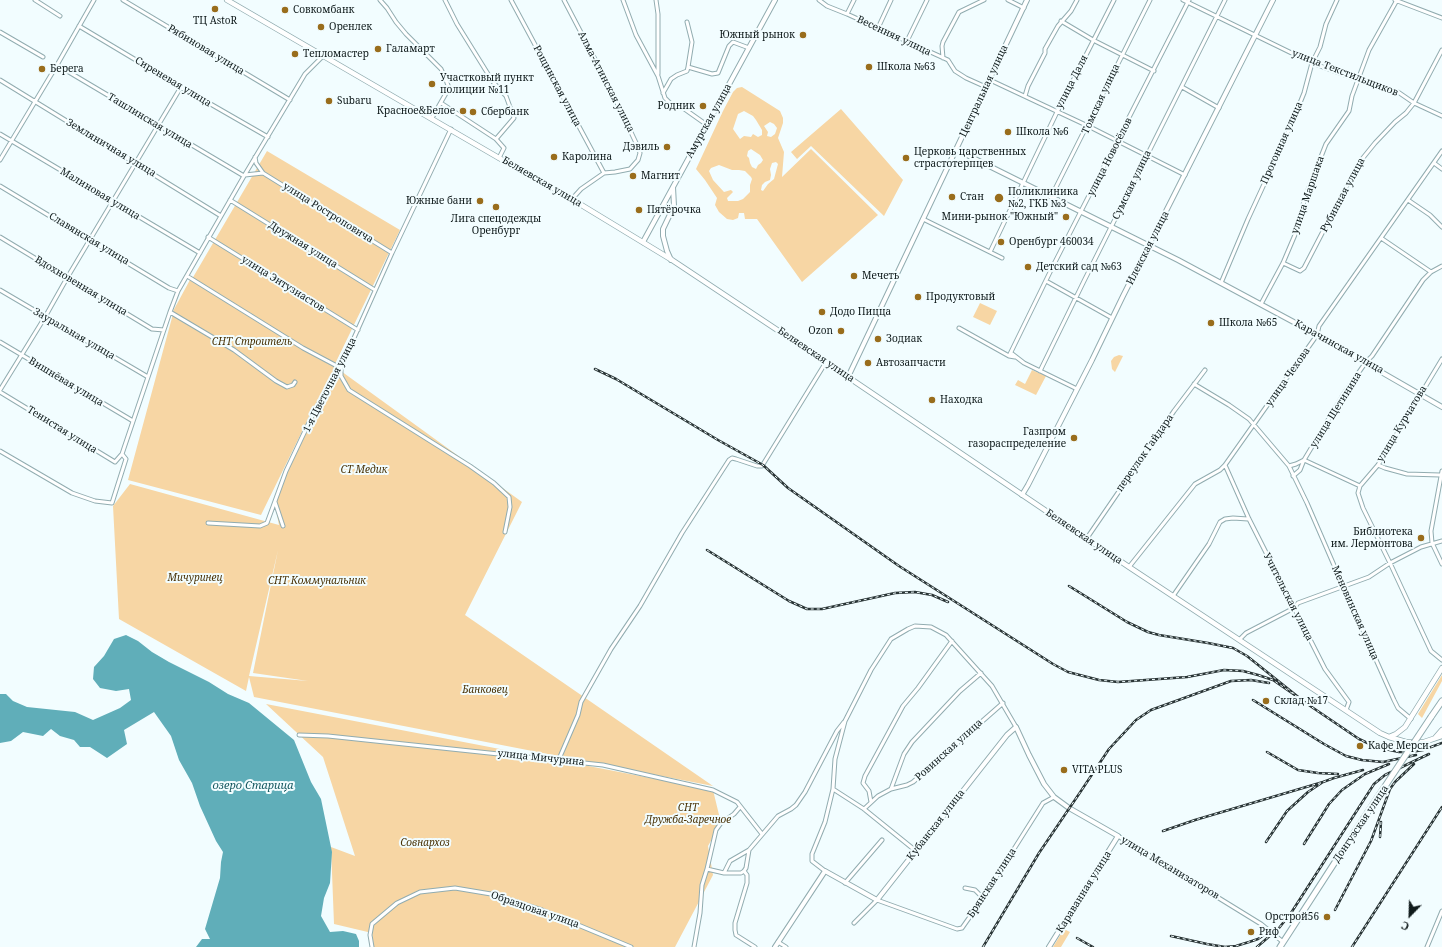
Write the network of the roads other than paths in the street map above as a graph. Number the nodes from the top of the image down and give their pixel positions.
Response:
1 (35, 0) edge
2 (94, 0) edge
3 (123, 0) edge
4 (227, 0) edge
5 (380, 0) edge
6 (445, 0) edge
7 (511, 0) edge
8 (564, 0) edge
9 (623, 0) edge
10 (656, 0) edge
11 (775, 0) edge
12 (819, 0) edge
13 (854, 0) edge
14 (891, 0) edge
15 (927, 0) edge
16 (984, 0) edge
17 (1008, 0) edge
18 (1027, 0) edge
19 (1077, 0) edge
20 (1114, 0) edge
21 (1150, 0) edge
22 (1183, 0) edge
23 (1225, 0) edge
24 (1273, 0) edge
25 (1337, 0) edge
26 (1396, 0) edge
27 (1189, 1) edge
28 (1024, 8) junction
29 (847, 14) junction
30 (60, 16) dead end
31 (1217, 17) junction
32 (1442, 18) edge
33 (1061, 21) junction
34 (687, 22) dead end
35 (79, 26) junction
36 (878, 28) junction
37 (0, 32) edge
38 (1255, 36) junction
39 (1094, 40) junction
40 (906, 41) junction
41 (749, 48) junction
42 (1442, 50) edge
43 (1122, 54) junction
44 (323, 56) junction
45 (43, 57) dead end
46 (943, 58) junction
47 (1312, 63) junction
48 (57, 65) junction
49 (688, 67) junction
50 (1154, 71) junction
51 (658, 76) junction
52 (0, 80) edge
53 (990, 80) junction
54 (1358, 80) junction
55 (1182, 86) junction
56 (181, 87) junction
57 (986, 87) junction
58 (663, 93) junction
59 (1025, 96) junction
60 (290, 100) junction
61 (35, 102) junction
62 (1414, 102) junction
63 (441, 103) junction
64 (1219, 108) junction
65 (1057, 112) junction
66 (1442, 116) edge
67 (432, 118) junction
68 (157, 125) junction
69 (707, 126) junction
70 (1088, 126) junction
71 (451, 129) junction
72 (0, 134) edge
73 (268, 137) junction
74 (496, 139) junction
75 (12, 141) junction
76 (1117, 141) junction
77 (957, 150) junction
78 (1442, 151) edge
79 (1146, 156) junction
80 (255, 157) junction
81 (499, 158) junction
82 (0, 160) edge
83 (135, 162) junction
84 (1434, 163) junction
85 (1442, 169) edge
86 (263, 173) junction
87 (604, 173) junction
88 (244, 175) junction
89 (1185, 175) junction
90 (1023, 183) junction
91 (0, 186) edge
92 (673, 186) junction
93 (1052, 197) junction
94 (572, 199) junction
95 (230, 200) junction
96 (1408, 200) junction
97 (112, 201) junction
98 (1082, 212) junction
99 (221, 216) junction
100 (923, 219) junction
101 (1112, 227) junction
102 (1442, 227) edge
103 (0, 237) edge
104 (208, 238) junction
105 (1382, 238) junction
106 (90, 240) junction
107 (643, 242) junction
108 (1149, 245) junction
109 (990, 252) junction
110 (200, 253) junction
111 (392, 253) junction
112 (1002, 258) dead end
113 (672, 260) junction
114 (1283, 263) junction
115 (1442, 267) edge
116 (1431, 272) junction
117 (187, 276) junction
118 (67, 278) junction
119 (1046, 281) junction
120 (1221, 283) junction
121 (0, 290) edge
122 (375, 290) junction
123 (178, 291) junction
124 (1076, 298) junction
125 (1261, 304) junction
126 (170, 312) junction
127 (45, 317) junction
128 (1112, 318) junction
129 (959, 328) dead end
130 (164, 330) junction
131 (358, 330) junction
132 (1317, 335) junction
133 (0, 342) edge
134 (1010, 354) junction
135 (21, 355) junction
136 (1442, 359) edge
137 (826, 362) junction
138 (1366, 362) junction
139 (341, 367) junction
140 (1205, 370) dead end
141 (1040, 371) junction
142 (148, 377) junction
143 (848, 377) junction
144 (295, 382) dead end
145 (1194, 384) junction
146 (1077, 389) junction
147 (0, 391) edge
148 (1420, 394) junction
149 (1442, 407) edge
150 (133, 421) junction
151 (1254, 425) junction
152 (0, 451) edge
153 (122, 454) junction
154 (1304, 460) junction
155 (1225, 465) junction
156 (1378, 465) junction
157 (1289, 466) junction
158 (1442, 471) edge
159 (1440, 475) junction
160 (1293, 476) junction
161 (1360, 486) junction
162 (1022, 495) junction
163 (274, 500) junction
164 (1249, 519) junction
165 (208, 523) dead end
166 (283, 526) dead end
167 (505, 532) dead end
168 (1087, 538) junction
169 (1442, 541) edge
170 (1432, 543) junction
171 (1390, 563) junction
172 (1442, 564) edge
173 (1129, 567) junction
174 (1342, 586) junction
175 (1173, 596) junction
176 (1294, 608) junction
177 (1240, 639) junction
178 (952, 641) junction
179 (1442, 660) edge
180 (1442, 668) edge
181 (981, 673) junction
182 (1442, 696) edge
183 (1442, 701) edge
184 (1002, 703) junction
185 (1437, 708) junction
186 (1346, 710) junction
187 (1410, 719) junction
188 (845, 720) junction
189 (1016, 727) junction
190 (1442, 730) edge
191 (300, 736) dead end
192 (1442, 736) edge
193 (1389, 737) junction
194 (1435, 738) junction
195 (559, 759) junction
196 (891, 789) junction
197 (834, 790) junction
198 (1054, 797) junction
199 (871, 802) junction
200 (740, 807) junction
201 (864, 809) junction
202 (762, 834) junction
203 (1118, 836) junction
204 (882, 840) dead end
205 (749, 850) junction
206 (916, 851) junction
207 (707, 869) junction
208 (744, 871) junction
209 (825, 871) junction
210 (724, 873) junction
211 (845, 883) junction
212 (965, 888) dead end
213 (983, 898) junction
214 (877, 900) junction
215 (1442, 911) edge
216 (854, 923) dead end
217 (778, 942) junction
218 (1281, 945) edge
219 (372, 947) edge
220 (632, 947) edge
221 (694, 947) edge
222 (755, 947) edge
223 (775, 947) edge
224 (786, 947) edge
225 (1050, 947) edge
226 (1427, 947) edge

1 - 30 street
2 - 35 street
3 - 60 street, Рябиновая улица
4 - 44 main road, Беляевская улица
5 - 63 street
6 - 74 street
7 - 87 street, Рощинская улица
8 - 87 street, Алма-Атинская улица
9 - 51 street
10 - 51 street
11 - 41 street, Амурская улица
12 - 29 street, Весенняя улица
13 - 29 street
14 - 36 street
15 - 40 street
16 - 46 street
17 - 28 street
18 - 28 street, Центральная улица
19 - 33 street
20 - 39 street, улица Даля
21 - 43 street, Томская улица
22 - 27 street, улица Текстильщиков
23 - 31 street, Сумская улица
24 - 38 street, Илекская улица
25 - 47 street, Прогонная улица
26 - 32 street
26 - 54 street, улица Маршака
27 - 31 street, улица Текстильщиков
27 - 50 street, улица Новосёлов
28 - 53 street, Центральная улица
29 - 36 street, Весенняя улица
31 - 38 street, улица Текстильщиков
31 - 55 street, Сумская улица
33 - 39 street
33 - 59 street
34 - 49 street
35 - 48 street
35 - 56 street, Сиреневая улица
36 - 40 street, Весенняя улица
37 - 45 street
38 - 47 street, улица Текстильщиков
38 - 64 street, Илекская улица
39 - 43 street
39 - 65 street, улица Даля
40 - 46 street, Весенняя улица
41 - 49 street
41 - 69 street, Амурская улица
42 - 62 street, Рубинная улица
43 - 50 street
43 - 70 street, Томская улица
44 - 60 street
44 - 67 main road, Беляевская улица
46 - 57 street, Весенняя улица
47 - 54 street, улица Текстильщиков
47 - 120 street, Прогонная улица
48 - 61 street
48 - 68 street, Ташлинская улица
49 - 58 street
50 - 76 street, улица Новосёлов
51 - 58 street
52 - 61 street, Земляничная улица
53 - 57 street, Центральная улица
53 - 59 street
54 - 62 street, улица Текстильщиков
54 - 114 street, улица Маршака
55 - 64 street
55 - 79 street, Сумская улица
56 - 68 street
56 - 73 street, Сиреневая улица
57 - 77 street, Центральная улица
58 - 69 street
59 - 65 street
60 - 73 street
61 - 75 street
61 - 83 street, Земляничная улица
62 - 66 street, улица Текстильщиков
62 - 114 street, Рубинная улица
63 - 67 street
63 - 74 street
64 - 89 street, Илекская улица
65 - 70 street
65 - 90 street, улица Даля
67 - 71 main road, Беляевская улица
68 - 83 street
68 - 88 street, Ташлинская улица
69 - 92 street, Амурская улица
70 - 76 street
70 - 93 street, Томская улица
71 - 81 main road, Беляевская улица
71 - 111 street, 1-я Цветочная улица
72 - 75 street, Малиновая улица
73 - 80 street
74 - 81 street
75 - 82 street
75 - 97 street, Малиновая улица
76 - 79 street
76 - 98 street, улица Новосёлов
77 - 90 street
77 - 100 street, Центральная улица
78 - 84 street, улица Чехова
79 - 89 street
79 - 101 street, Сумская улица
80 - 86 street
80 - 88 street
81 - 94 main road, Беляевская улица
83 - 97 street
83 - 99 street, Земляничная улица
84 - 85 street
84 - 96 street, улица Чехова
86 - 88 street
86 - 111 street, улица Ростроповича
87 - 94 street
88 - 95 street
89 - 108 street, Илекская улица
90 - 93 street
90 - 109 street, улица Даля
91 - 106 street, Славянская улица
92 - 107 street, Амурская улица
92 - 113 street
93 - 98 street
94 - 107 main road, Беляевская улица
95 - 99 street
95 - 122 street, Дружная улица
96 - 102 street
96 - 105 street, улица Чехова
97 - 106 street
97 - 110 street, Малиновая улица
98 - 101 street
98 - 119 street, улица Новосёлов
99 - 104 street
100 - 109 street
100 - 143 street, Центральная улица
101 - 108 street
101 - 124 street, Сумская улица
103 - 118 street, Вдохновенная улица
104 - 110 street
104 - 131 street, улица Энтузиастов
105 - 116 street
105 - 132 street, улица Чехова
106 - 118 street
106 - 123 street, Славянская улица
107 - 113 main road, Беляевская улица
108 - 120 street, Карачинская улица
108 - 128 street, Илекская улица
109 - 112 street
110 - 117 street
111 - 122 street, 1-я Цветочная улица
113 - 137 main road, Беляевская улица
114 - 125 street, улица Маршака
115 - 116 street, улица Щетинина
116 - 138 street, улица Щетинина
117 - 123 street
117 - 139 street
118 - 127 street
118 - 130 street, Вдохновенная улица
119 - 124 street
119 - 134 street, улица Новосёлов
120 - 125 street, Карачинская улица
121 - 127 street, Зауральная улица
122 - 131 street, 1-я Цветочная улица
123 - 126 street
124 - 128 street
124 - 141 street, Сумская улица
125 - 132 street, Карачинская улица
126 - 130 street
126 - 144 street
127 - 135 street
127 - 142 street, Зауральная улица
128 - 146 street, Илекская улица
129 - 134 street
130 - 142 street
131 - 139 street, 1-я Цветочная улица
132 - 138 street, Карачинская улица
132 - 151 street, улица Чехова
133 - 135 street, Вишнёвая улица
134 - 141 street
135 - 147 street
135 - 150 street, Вишнёвая улица
136 - 148 street, улица Курчатова
137 - 143 main road, Беляевская улица
137 - 195 street
138 - 148 street, Карачинская улица
138 - 154 street, улица Щетинина
139 - 163 street, 1-я Цветочная улица
139 - 167 street
140 - 145 street, переулок Гайдара
141 - 146 street
142 - 150 street
143 - 162 main road, Беляевская улица
145 - 151 street, Меновинская улица
145 - 168 street, переулок Гайдара
146 - 162 street, Илекская улица
147 - 153 street, Тенистая улица
148 - 149 street, Карачинская улица
148 - 156 street, улица Курчатова
150 - 153 street
151 - 155 street, улица Чехова
151 - 157 street, Меновинская улица
152 - 153 street
154 - 157 street
154 - 160 street, улица Щетинина
154 - 161 street
155 - 164 street, Учительская улица
155 - 173 street, улица Чехова
156 - 159 street
156 - 161 street, улица Курчатова
157 - 160 street, Меновинская улица
158 - 159 street
159 - 170 street
160 - 174 street, Меновинская улица
161 - 171 street
162 - 168 main road, Беляевская улица
163 - 165 street, 1-я Цветочная улица
163 - 166 street
164 - 175 street
164 - 176 street, Учительская улица
168 - 173 main road, Беляевская улица
169 - 170 street
170 - 171 street
170 - 172 street
171 - 174 street
171 - 179 street
173 - 175 main road, Беляевская улица
174 - 176 street
174 - 187 street, Меновинская улица
175 - 177 main road, Беляевская улица
176 - 177 street
176 - 186 street, Учительская улица
177 - 186 main road, Беляевская улица
178 - 181 street
178 - 188 street
178 - 199 street
180 - 187 main road
181 - 184 street
181 - 196 street
182 - 185 main road
183 - 185 highway, Донгузская улица
184 - 189 street
184 - 196 street, Ровинская улица
185 - 218 highway, Донгузская улица, bridge
186 - 193 main road, Беляевская улица
187 - 193 main road
188 - 197 street
188 - 202 street
189 - 198 street
189 - 206 street, Кубанская улица
190 - 194 main road
191 - 195 street, улица Мичурина
192 - 194 main road, Беляевская улица
193 - 194 main road, Беляевская улица
195 - 200 street, улица Мичурина
196 - 199 street, Ровинская улица
197 - 201 street
197 - 209 street
198 - 203 street, улица Механизаторов
198 - 213 street, Брянская улица
199 - 201 street, Ровинская улица
200 - 202 street, улица Мичурина
200 - 207 street
201 - 206 street
202 - 205 street
203 - 218 street, улица Механизаторов
203 - 225 street, Караванная улица
204 - 211 street
205 - 208 street
205 - 210 street
206 - 214 street, Кубанская улица
207 - 210 street
207 - 221 street
208 - 210 street
208 - 222 street
209 - 211 street, Брянская улица
209 - 217 street
211 - 214 street, Брянская улица
212 - 213 street
213 - 214 street, Брянская улица
214 - 216 street, Кубанская улица
215 - 226 street
217 - 223 street
217 - 224 street
219 - 220 street, Образцовая улица

